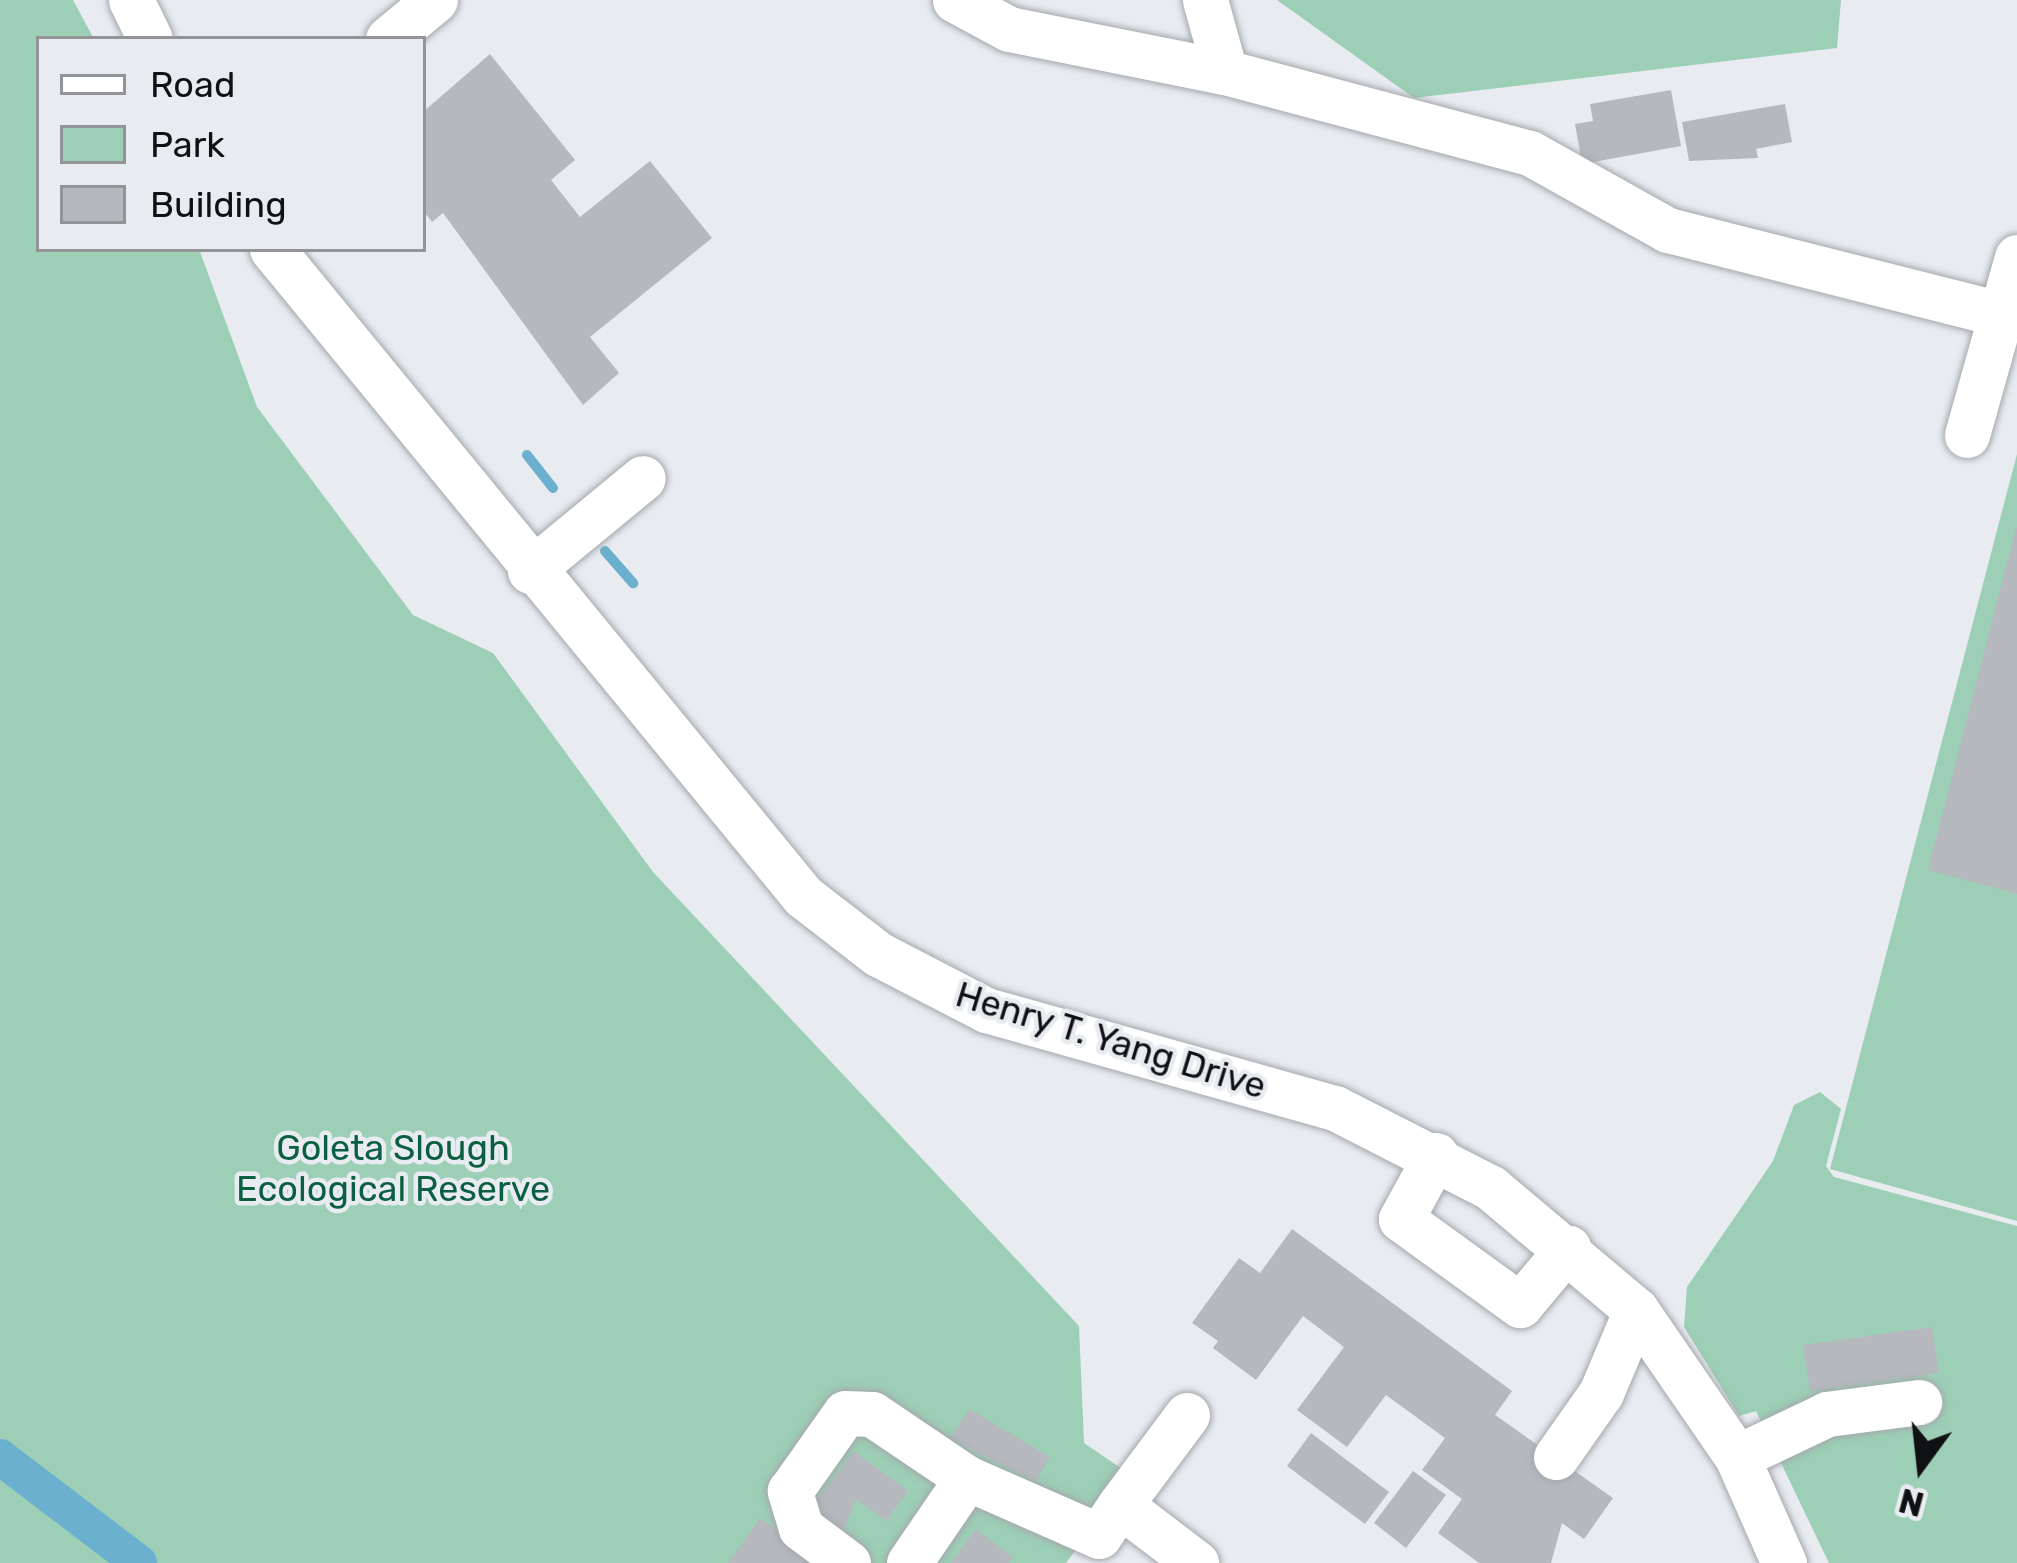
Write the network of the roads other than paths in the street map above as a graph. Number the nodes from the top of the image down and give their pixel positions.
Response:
1 (131, 0) edge
2 (435, 0) edge
3 (955, 0) edge
4 (1205, 0) edge
5 (149, 36) edge
6 (392, 36) edge
7 (1225, 72) junction
8 (274, 252) edge
9 (2017, 257) edge
10 (2001, 314) junction
11 (1967, 435) dead end
12 (643, 478) dead end
13 (530, 571) junction
14 (1436, 1155) junction
15 (1568, 1249) junction
16 (1636, 1310) junction
17 (1919, 1402) dead end
18 (1187, 1415) dead end
19 (1556, 1457) dead end
20 (1737, 1457) junction
21 (967, 1478) junction
22 (1120, 1505) junction
23 (848, 1563) edge
24 (909, 1563) edge
25 (1196, 1563) edge
26 (1784, 1563) edge

1 - 5 street
2 - 6 street
3 - 7 street
4 - 7 street
7 - 10 street
8 - 13 street, Henry T. Yang Drive
9 - 10 street
10 - 11 street
12 - 13 street
13 - 14 street, Henry T. Yang Drive
14 - 15 street, Henry T. Yang Drive
14 - 15 street
15 - 16 street, Henry T. Yang Drive
16 - 19 street
16 - 20 street, Henry T. Yang Drive
17 - 20 street
18 - 22 street
20 - 26 street, Henry T. Yang Drive
21 - 22 street
21 - 23 street
21 - 24 street
22 - 25 street

